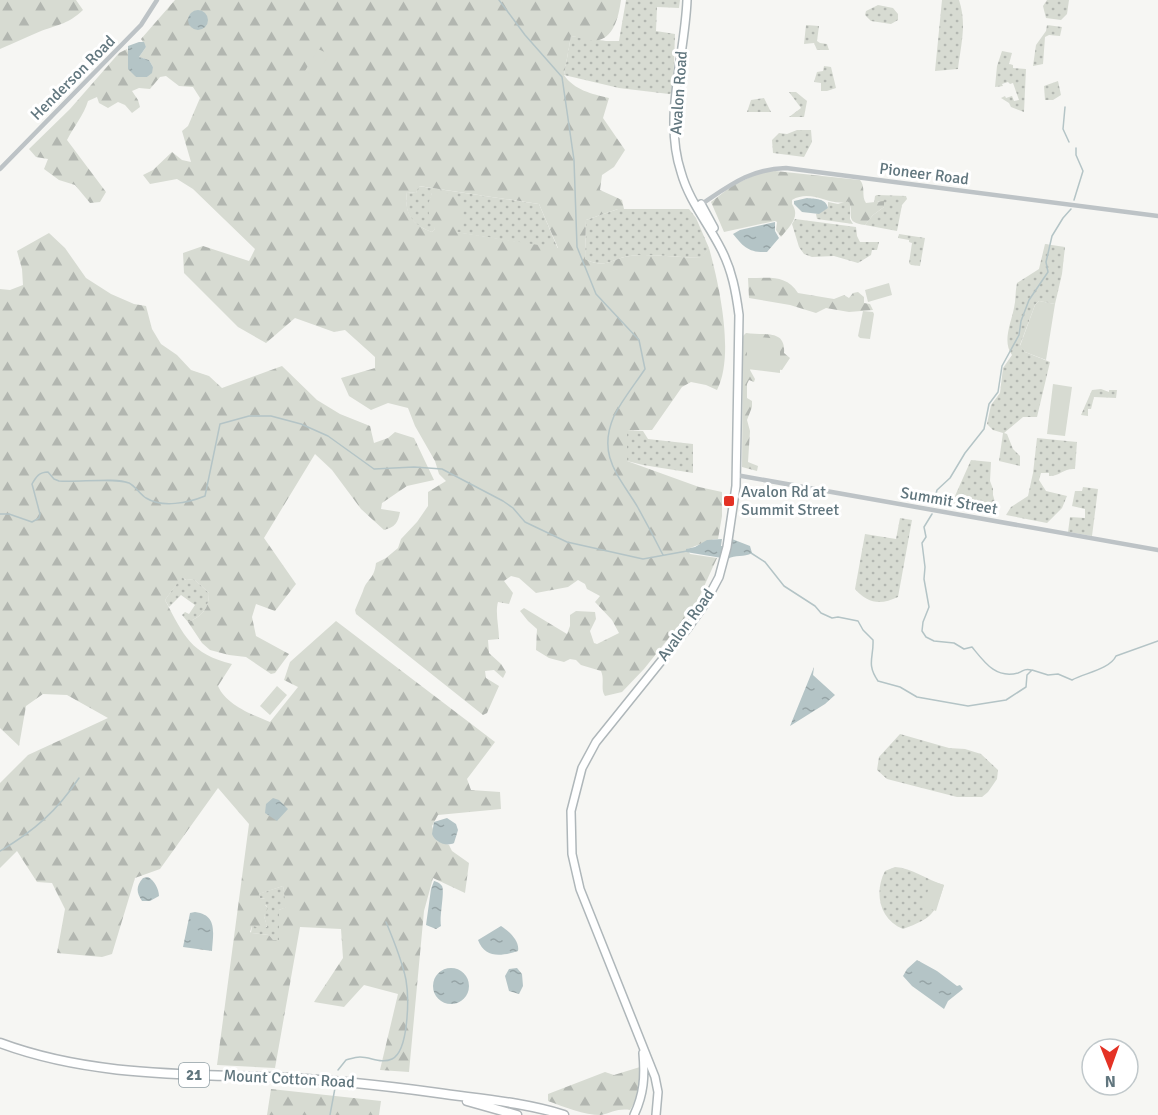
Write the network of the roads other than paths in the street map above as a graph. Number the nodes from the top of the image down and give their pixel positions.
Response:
1 (157, 0) edge
2 (687, 0) edge
3 (0, 168) edge
4 (698, 206) junction
5 (1158, 216) edge
6 (736, 475) junction
7 (1158, 550) edge
8 (0, 1043) edge
9 (642, 1047) junction
10 (438, 1093) junction
11 (517, 1115) edge
12 (564, 1115) edge
13 (634, 1115) edge
14 (656, 1115) edge

1 - 3 street, Henderson Road
2 - 4 street, Avalon Road
4 - 5 street, Pioneer Road
4 - 6 street, Avalon Road
6 - 7 street, Summit Street
6 - 9 street, Avalon Road
8 - 10 highway, Mount Cotton Road / 21
9 - 13 street, Avalon Road
9 - 14 street, Avalon Road
10 - 11 highway, Mount Cotton Road / 21
10 - 12 highway, Mount Cotton Road / 21

